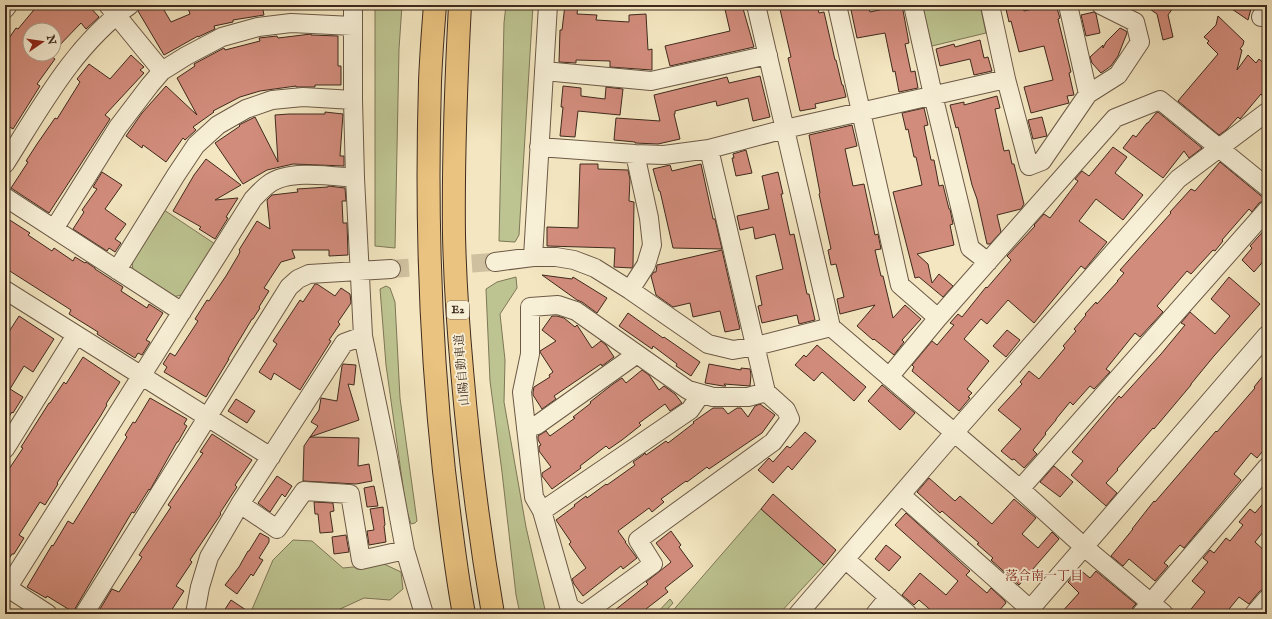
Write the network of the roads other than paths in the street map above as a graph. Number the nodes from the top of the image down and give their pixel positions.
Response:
1 (8, 5) edge
2 (353, 5) edge
3 (435, 5) edge
4 (460, 5) edge
5 (548, 5) edge
6 (756, 5) edge
7 (837, 5) edge
8 (913, 5) edge
9 (990, 5) edge
10 (1068, 5) edge
11 (1101, 5) edge
12 (118, 8) edge
13 (5, 9) edge
14 (353, 26) junction
15 (768, 55) junction
16 (162, 71) junction
17 (544, 71) junction
18 (1006, 79) junction
19 (1088, 94) junction
20 (933, 95) junction
21 (353, 100) junction
22 (862, 112) junction
23 (1267, 112) edge
24 (785, 129) junction
25 (539, 147) junction
26 (1219, 148) junction
27 (709, 149) junction
28 (634, 154) junction
29 (5, 164) edge
30 (355, 178) junction
31 (1267, 187) edge
32 (5, 197) edge
33 (1267, 210) edge
34 (54, 229) junction
35 (534, 258) junction
36 (495, 262) tunnel mouth
37 (988, 262) junction
38 (391, 269) tunnel mouth
39 (117, 270) junction
40 (360, 270) junction
41 (630, 290) junction
42 (7, 297) edge
43 (182, 312) junction
44 (938, 318) junction
45 (831, 327) junction
46 (76, 335) junction
47 (1267, 335) edge
48 (363, 336) junction
49 (756, 346) junction
50 (637, 354) junction
51 (141, 376) junction
52 (889, 377) junction
53 (766, 392) junction
54 (701, 394) junction
55 (207, 417) junction
56 (526, 428) junction
57 (954, 433) junction
58 (5, 449) edge
59 (270, 457) junction
60 (1267, 467) edge
61 (1020, 489) junction
62 (901, 495) junction
63 (240, 504) junction
64 (542, 511) junction
65 (1083, 546) junction
66 (405, 550) junction
67 (846, 560) junction
68 (6, 590) edge
69 (889, 598) junction
70 (1267, 599) edge
71 (1152, 610) edge
72 (1028, 611) edge
73 (48, 614) edge
74 (84, 614) edge
75 (195, 614) edge
76 (424, 614) edge
77 (464, 614) edge
78 (493, 614) edge
79 (580, 614) edge
80 (584, 614) edge
81 (798, 614) edge
82 (875, 614) edge
83 (908, 614) edge
84 (1254, 614) edge

1 - 13 street
2 - 14 street
3 - 77 highway, E2
4 - 78 highway, 山陽自動車道 / E2
5 - 17 street
6 - 15 street
7 - 22 street
8 - 20 street
9 - 18 street
10 - 19 street
11 - 19 street
12 - 16 street
12 - 29 street
14 - 16 street
14 - 21 street
15 - 17 street
15 - 24 street
16 - 34 street
17 - 25 street
18 - 19 street
18 - 20 street
20 - 22 street
20 - 37 street
21 - 30 street
21 - 39 street
22 - 24 street
22 - 44 street
23 - 26 street
24 - 27 street
24 - 45 street
25 - 28 street
25 - 35 street
26 - 31 street
26 - 37 street
26 - 57 street
27 - 28 street
27 - 49 street
28 - 41 street
30 - 40 street
30 - 43 street
32 - 34 street
33 - 61 street
34 - 39 street
35 - 36 street
35 - 41 street
37 - 44 street
38 - 40 street
39 - 43 street
40 - 48 street
40 - 55 street
41 - 49 street
42 - 46 street
43 - 51 street
44 - 52 street
45 - 49 street
45 - 52 street
46 - 51 street
46 - 58 street
47 - 65 street
48 - 59 street
48 - 66 street
49 - 53 street
50 - 54 street
50 - 56 street
50 - 56 street
51 - 55 street
51 - 68 street
52 - 57 street
53 - 54 street
53 - 80 street
54 - 64 street
55 - 59 street
55 - 74 street
56 - 64 street
57 - 61 street
57 - 62 street
59 - 63 street
60 - 71 street
61 - 65 street
62 - 67 street
62 - 72 street
63 - 66 street
63 - 75 street
64 - 79 street
65 - 71 street
65 - 72 street
66 - 76 street
67 - 69 street
67 - 81 street
68 - 73 street
69 - 82 street
69 - 83 street
70 - 84 street

